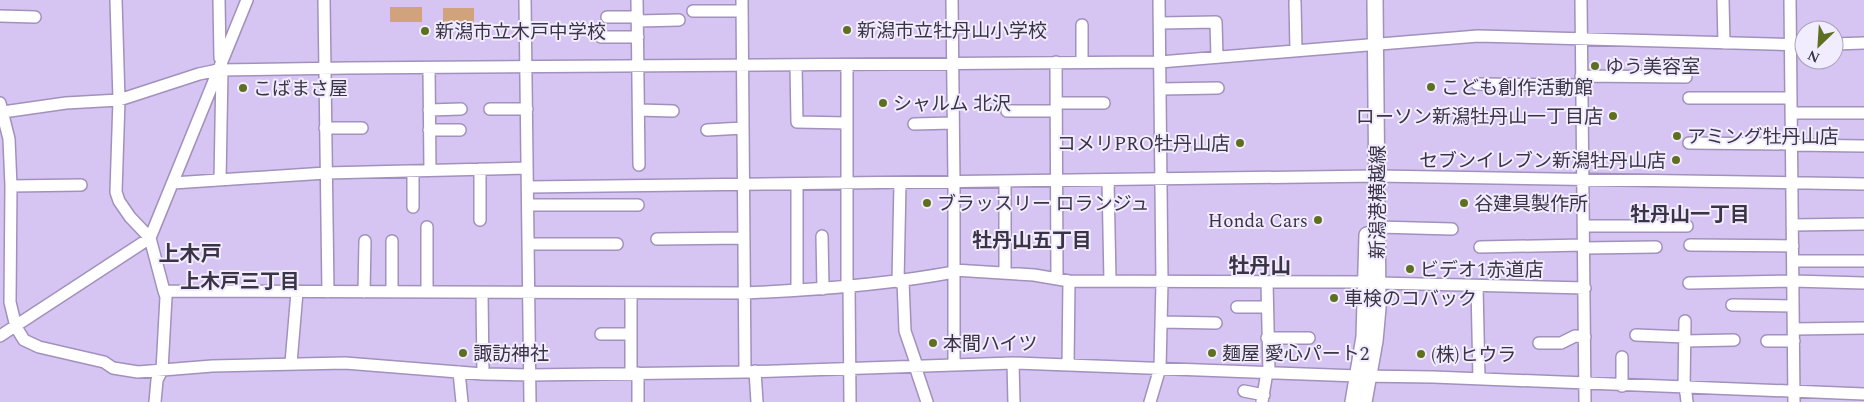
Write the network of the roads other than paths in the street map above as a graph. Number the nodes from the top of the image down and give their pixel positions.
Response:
1 (116, 0) edge
2 (219, 0) edge
3 (247, 0) edge
4 (324, 0) edge
5 (526, 0) edge
6 (637, 0) edge
7 (952, 0) edge
8 (1160, 0) edge
9 (1366, 0) edge
10 (1375, 0) edge
11 (1581, 0) edge
12 (1723, 0) edge
13 (1790, 0) edge
14 (1295, 2) dead end
15 (742, 6) edge
16 (692, 10) dead end
17 (0, 16) edge
18 (35, 17) dead end
19 (607, 17) dead end
20 (638, 19) junction
21 (679, 20) dead end
22 (1160, 23) junction
23 (1082, 25) dead end
24 (601, 37) dead end
25 (638, 37) junction
26 (1581, 38) junction
27 (1724, 43) junction
28 (1371, 44) junction
29 (1844, 44) edge
30 (1864, 44) edge
31 (1791, 45) junction
32 (1296, 50) junction
33 (1217, 57) junction
34 (1056, 62) junction
35 (1082, 62) junction
36 (1160, 62) junction
37 (952, 63) junction
38 (796, 65) junction
39 (847, 65) junction
40 (742, 66) junction
41 (526, 67) junction
42 (638, 67) junction
43 (429, 68) junction
44 (220, 69) junction
45 (325, 69) junction
46 (1686, 77) dead end
47 (1581, 80) junction
48 (1478, 84) dead end
49 (1218, 88) dead end
50 (1161, 89) junction
51 (1689, 98) dead end
52 (1791, 98) junction
53 (118, 100) junction
54 (205, 102) junction
55 (1104, 103) dead end
56 (1056, 107) junction
57 (2, 108) edge
58 (221, 108) junction
59 (461, 109) dead end
60 (490, 109) dead end
61 (527, 109) junction
62 (429, 110) junction
63 (639, 110) junction
64 (673, 111) dead end
65 (1007, 112) dead end
66 (1791, 113) junction
67 (1864, 113) edge
68 (847, 123) junction
69 (952, 123) junction
70 (914, 124) dead end
71 (325, 128) junction
72 (362, 128) dead end
73 (743, 128) junction
74 (430, 130) junction
75 (460, 130) dead end
76 (707, 130) dead end
77 (1689, 143) dead end
78 (1792, 144) junction
79 (1864, 146) edge
80 (639, 165) dead end
81 (527, 168) junction
82 (480, 169) junction
83 (430, 170) junction
84 (413, 171) junction
85 (326, 172) junction
86 (1373, 176) junction
87 (1161, 179) junction
88 (220, 180) junction
89 (1057, 180) junction
90 (1108, 180) junction
91 (1584, 180) junction
92 (1005, 181) junction
93 (900, 182) junction
94 (954, 182) junction
95 (173, 183) junction
96 (848, 183) junction
97 (1792, 183) junction
98 (797, 184) junction
99 (1864, 184) edge
100 (81, 185) dead end
101 (744, 185) junction
102 (11, 186) junction
103 (528, 187) junction
104 (528, 205) junction
105 (638, 205) dead end
106 (413, 207) dead end
107 (5, 214) edge
108 (480, 220) dead end
109 (1864, 224) edge
110 (1792, 225) junction
111 (1584, 226) junction
112 (1687, 226) dead end
113 (427, 227) dead end
114 (1378, 227) junction
115 (1452, 229) dead end
116 (822, 236) dead end
117 (150, 238) junction
118 (744, 238) junction
119 (657, 239) dead end
120 (365, 241) dead end
121 (392, 241) dead end
122 (528, 244) junction
123 (617, 244) dead end
124 (1690, 245) dead end
125 (1480, 246) dead end
126 (1584, 246) junction
127 (1793, 246) junction
128 (1656, 247) dead end
129 (1793, 261) junction
130 (1864, 261) edge
131 (954, 271) junction
132 (1005, 273) junction
133 (1063, 280) junction
134 (901, 281) junction
135 (1110, 281) junction
136 (1793, 281) junction
137 (1162, 282) junction
138 (1267, 282) junction
139 (1372, 282) junction
140 (1689, 283) dead end
141 (1864, 283) edge
142 (848, 286) junction
143 (1477, 286) junction
144 (1584, 288) junction
145 (823, 289) junction
146 (796, 290) junction
147 (164, 291) junction
148 (297, 292) junction
149 (328, 292) junction
150 (364, 292) junction
151 (392, 292) junction
152 (427, 292) junction
153 (745, 292) junction
154 (482, 293) junction
155 (528, 293) junction
156 (631, 293) junction
157 (1732, 305) dead end
158 (1793, 306) junction
159 (1237, 307) dead end
160 (1267, 307) junction
161 (1685, 321) dead end
162 (1161, 322) junction
163 (1216, 323) dead end
164 (16, 327) junction
165 (1864, 328) edge
166 (1794, 329) junction
167 (601, 334) dead end
168 (631, 334) junction
169 (1636, 335) dead end
170 (0, 336) edge
171 (1585, 337) junction
172 (1267, 338) junction
173 (1309, 338) dead end
174 (1685, 339) junction
175 (1734, 340) dead end
176 (1767, 341) dead end
177 (1794, 342) junction
178 (1539, 343) dead end
179 (1622, 358) dead end
180 (290, 363) junction
181 (1013, 363) junction
182 (954, 364) junction
183 (1068, 365) junction
184 (916, 366) junction
185 (1160, 368) junction
186 (850, 369) junction
187 (162, 370) junction
188 (459, 372) junction
189 (750, 372) junction
190 (1268, 372) junction
191 (635, 373) junction
192 (483, 374) junction
193 (530, 375) junction
194 (1364, 375) junction
195 (1479, 379) junction
196 (1585, 384) junction
197 (1622, 386) junction
198 (1684, 388) junction
199 (1244, 391) dead end
200 (1864, 394) edge
201 (1794, 396) edge
202 (1263, 398) edge
203 (156, 402) edge
204 (462, 402) edge
205 (530, 402) edge
206 (638, 402) edge
207 (757, 402) edge
208 (850, 402) edge
209 (927, 402) edge
210 (1014, 402) edge
211 (1150, 402) edge
212 (1353, 402) edge
213 (1364, 402) edge
214 (1585, 402) edge
215 (1686, 402) edge

1 - 53 street
2 - 44 street
3 - 44 street
4 - 45 street
5 - 41 street
6 - 20 street
7 - 37 street
8 - 22 street
9 - 28 main road, 新潟港横越線
10 - 28 main road, 新潟港横越線
11 - 26 street
12 - 27 street
13 - 31 street
14 - 32 street
15 - 16 street
15 - 40 street
17 - 18 street
19 - 20 street
20 - 21 street
20 - 25 street
22 - 33 street
22 - 36 street
23 - 35 street
24 - 25 street
25 - 42 street
26 - 27 street
26 - 28 street
26 - 47 street
27 - 31 street
28 - 32 street
28 - 86 main road, 新潟港横越線
29 - 30 street
31 - 52 street
32 - 33 street
33 - 36 street
34 - 35 street
34 - 37 street
34 - 56 street
35 - 36 street
36 - 50 street
37 - 39 street
37 - 69 street
38 - 39 street
38 - 40 street
38 - 68 street
39 - 68 street
40 - 42 street
40 - 73 street
41 - 42 street
41 - 43 street
41 - 61 street
42 - 63 street
43 - 45 street
43 - 62 street
44 - 45 street
44 - 53 street
44 - 54 street
44 - 58 street
45 - 71 street
46 - 47 street
47 - 48 street
47 - 91 street
49 - 50 street
50 - 87 street
51 - 52 street
52 - 66 street
53 - 57 street
53 - 117 street
54 - 58 street
54 - 95 street
55 - 56 street
56 - 65 street
56 - 89 street
57 - 102 street
58 - 88 street
59 - 62 street
60 - 61 street
61 - 81 street
62 - 74 street
63 - 64 street
63 - 80 street
66 - 67 street
66 - 78 street
68 - 96 street
69 - 70 street
69 - 94 street
71 - 72 street
71 - 85 street
73 - 76 street
73 - 101 street
74 - 75 street
74 - 83 street
77 - 78 street
78 - 79 street
78 - 97 street
81 - 82 street
81 - 103 street
82 - 83 street
82 - 108 street
83 - 84 street
84 - 85 street
84 - 106 street
85 - 88 street
85 - 149 street
86 - 87 street
86 - 91 street
86 - 114 main road, 新潟港横越線
86 - 139 main road, 新潟港横越線
87 - 90 street
87 - 137 street
88 - 95 street
89 - 90 street
89 - 92 street
89 - 133 street
90 - 135 street
91 - 97 street
91 - 111 street
92 - 94 street
92 - 132 street
93 - 94 street
93 - 96 street
93 - 134 street
94 - 131 street
95 - 117 street
96 - 98 street
96 - 142 street
97 - 99 street
97 - 110 street
98 - 101 street
98 - 146 street
100 - 102 street
101 - 103 street
101 - 118 street
102 - 107 street
103 - 104 street
104 - 105 street
104 - 122 street
107 - 164 street
109 - 110 street
110 - 127 street
111 - 112 street
111 - 126 street
113 - 152 street
114 - 115 street
114 - 139 main road, 新潟港横越線
116 - 145 street
117 - 147 street
117 - 164 street
118 - 119 street
118 - 153 street
120 - 150 street
121 - 151 street
122 - 123 street
122 - 155 street
124 - 127 street
125 - 126 street
126 - 128 street
126 - 144 street
127 - 129 street
129 - 130 street
129 - 136 street
131 - 132 street
131 - 134 street
131 - 182 street
132 - 133 street
133 - 135 street
133 - 183 street
134 - 142 street
134 - 184 street
135 - 137 street
136 - 140 street
136 - 141 street
136 - 158 street
137 - 138 street
137 - 162 street
138 - 139 street
138 - 160 street
139 - 143 street
139 - 194 main road, 新潟港横越線
142 - 145 street
142 - 186 street
143 - 144 street
143 - 195 street
144 - 171 street
145 - 146 street
146 - 153 street
147 - 148 street
147 - 187 street
148 - 149 street
148 - 180 street
149 - 150 street
150 - 151 street
151 - 152 street
152 - 154 street
153 - 156 street
153 - 189 street
154 - 155 street
154 - 192 street
155 - 156 street
155 - 193 street
156 - 168 street
157 - 158 street
158 - 166 street
159 - 160 street
160 - 172 street
161 - 174 street
162 - 163 street
162 - 185 street
164 - 170 street
164 - 187 street
165 - 166 street
166 - 177 street
167 - 168 street
168 - 191 street
169 - 174 street
171 - 178 street
171 - 196 street
172 - 173 street
172 - 190 street
174 - 175 street
174 - 198 street
176 - 177 street
177 - 201 street
179 - 197 street
180 - 187 street
180 - 188 street
181 - 182 street
181 - 183 street
181 - 210 street
182 - 184 street
183 - 185 street
184 - 186 street
184 - 209 street
185 - 190 street
185 - 211 street
186 - 189 street
186 - 208 street
187 - 203 street
188 - 192 street
188 - 204 street
189 - 191 street
189 - 207 street
190 - 194 street
190 - 202 street
191 - 193 street
191 - 206 street
192 - 193 street
193 - 205 street
194 - 195 street
194 - 212 main road, 新潟港横越線
194 - 213 main road, 新潟港横越線
195 - 196 street
196 - 197 street
196 - 214 street
197 - 198 street
198 - 201 street
198 - 215 street
199 - 202 street
200 - 201 street

